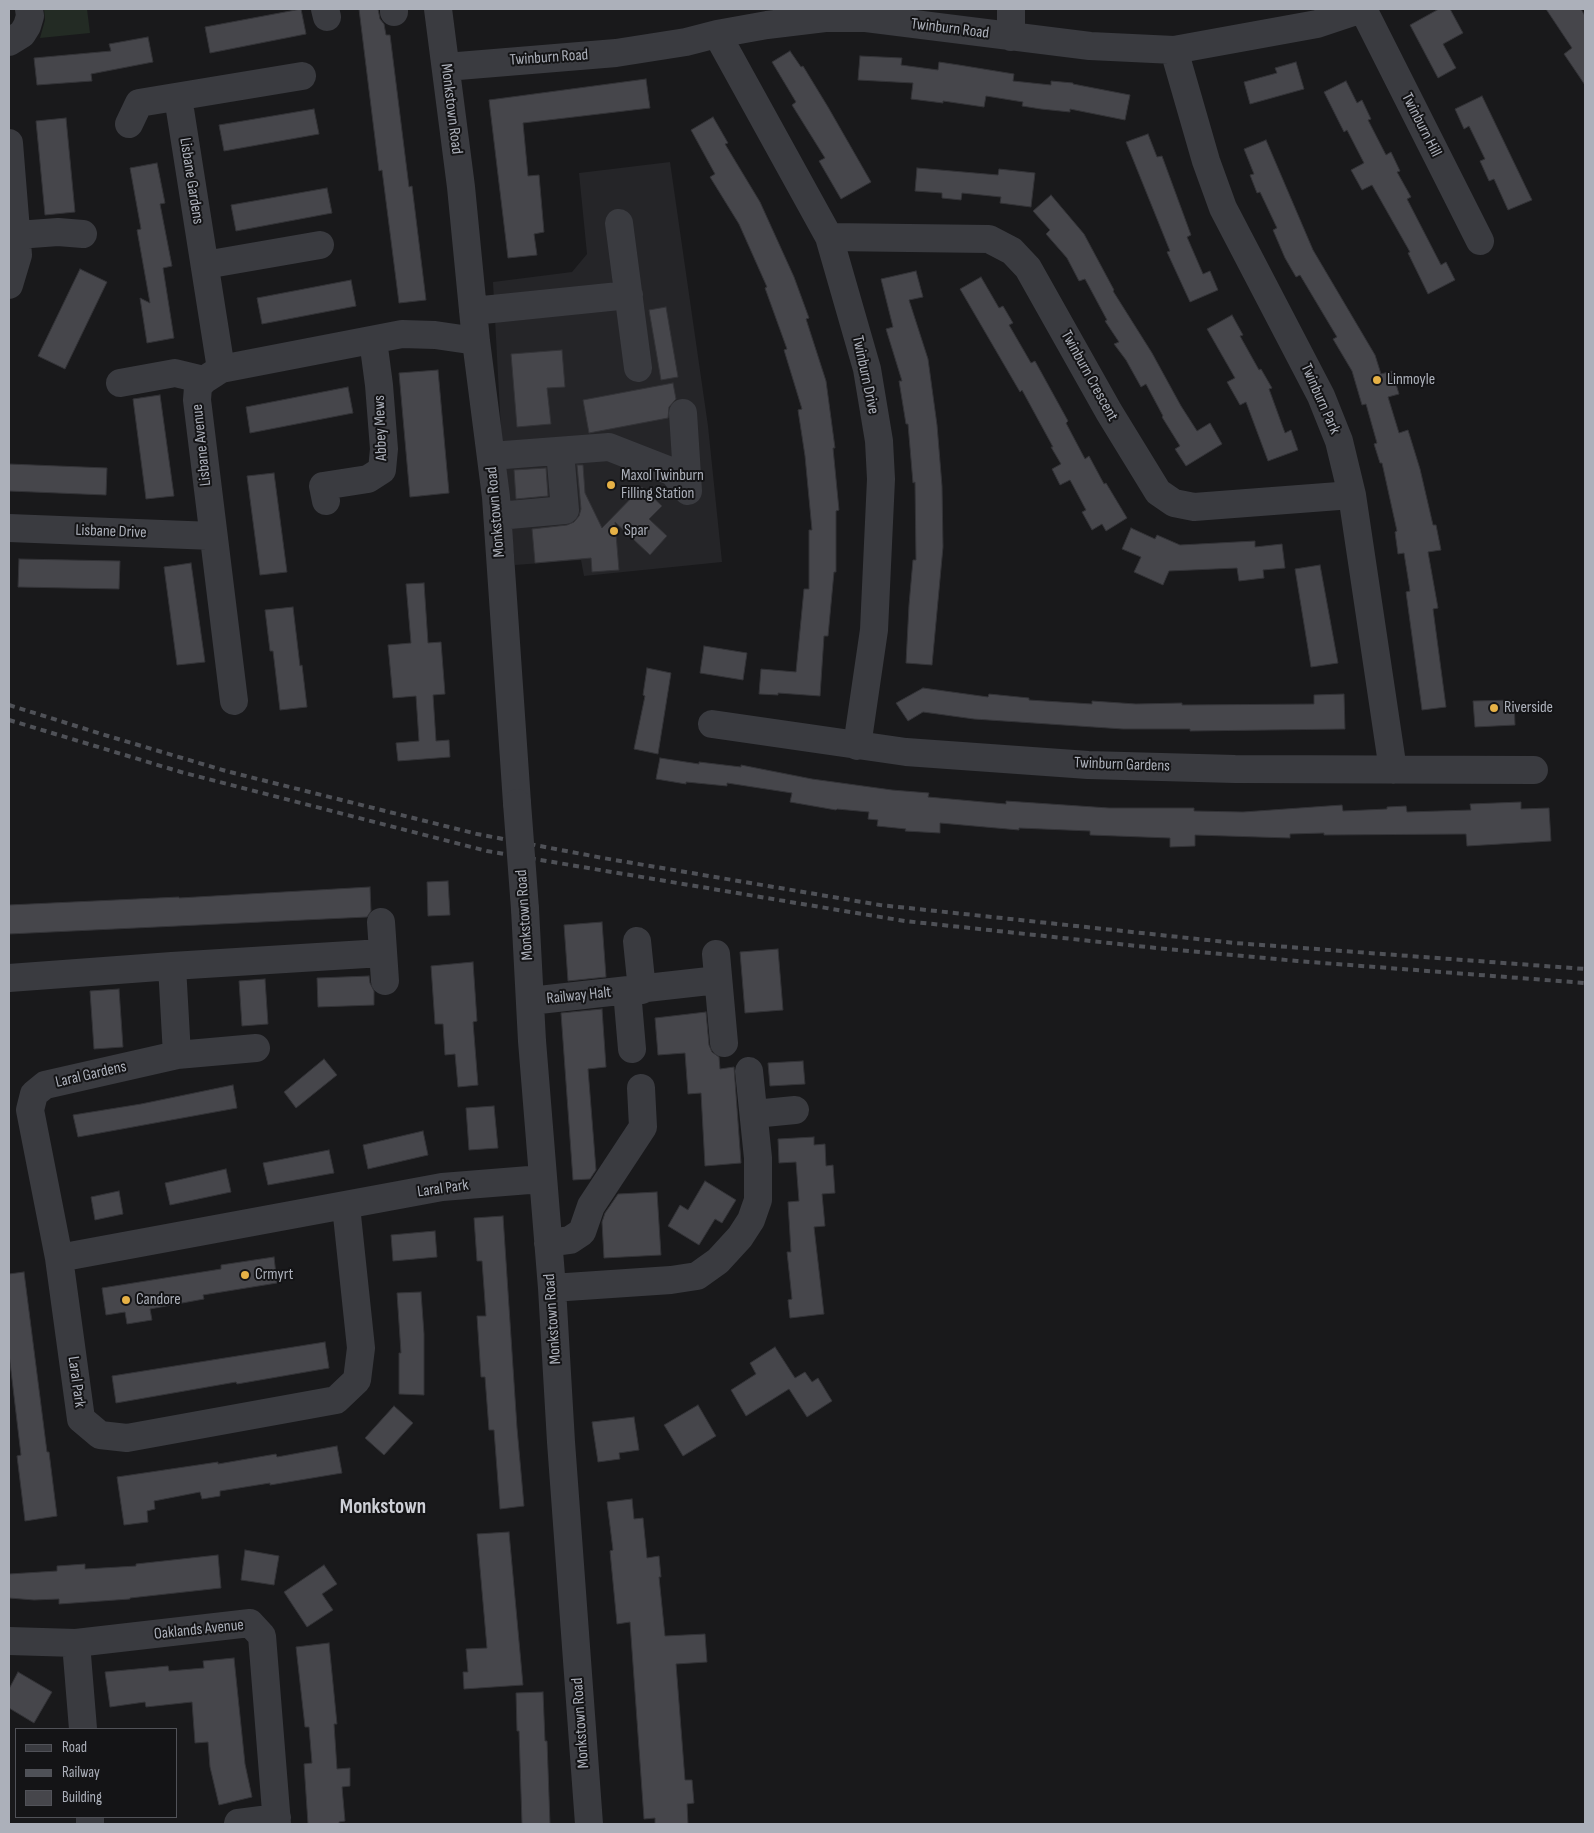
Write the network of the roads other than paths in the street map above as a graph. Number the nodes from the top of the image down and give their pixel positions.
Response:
1 (29, 9) edge
2 (438, 9) edge
3 (1011, 9) edge
4 (1363, 9) edge
5 (717, 34) junction
6 (1011, 37) junction
7 (9, 42) edge
8 (1174, 50) junction
9 (446, 67) junction
10 (302, 76) dead end
11 (178, 97) junction
12 (129, 124) dead end
13 (9, 143) edge
14 (619, 222) dead end
15 (83, 234) dead end
16 (17, 235) junction
17 (828, 237) junction
18 (1480, 240) dead end
19 (320, 245) dead end
20 (204, 265) junction
21 (9, 285) edge
22 (629, 296) junction
23 (473, 310) junction
24 (373, 340) junction
25 (476, 341) junction
26 (638, 368) dead end
27 (213, 374) junction
28 (120, 383) dead end
29 (683, 413) dead end
30 (560, 451) junction
31 (491, 456) junction
32 (1352, 495) junction
33 (326, 501) dead end
34 (498, 516) junction
35 (9, 528) edge
36 (213, 536) junction
37 (234, 700) dead end
38 (712, 724) dead end
39 (857, 746) junction
40 (1393, 770) junction
41 (1534, 770) dead end
42 (381, 922) dead end
43 (637, 941) dead end
44 (382, 953) junction
45 (716, 954) dead end
46 (172, 966) junction
47 (9, 978) edge
48 (718, 980) junction
49 (385, 981) dead end
50 (635, 990) junction
51 (530, 1001) junction
52 (724, 1043) dead end
53 (256, 1048) dead end
54 (632, 1049) dead end
55 (177, 1055) junction
56 (749, 1071) dead end
57 (641, 1088) dead end
58 (795, 1110) dead end
59 (754, 1114) junction
60 (542, 1179) junction
61 (346, 1206) junction
62 (548, 1243) junction
63 (59, 1258) junction
64 (552, 1288) junction
65 (9, 1641) edge
66 (76, 1644) junction
67 (83, 1728) edge
68 (277, 1821) edge
69 (238, 1823) dead end
70 (589, 1824) edge

1 - 7 street
2 - 9 street, Monkstown Road
3 - 6 street
4 - 8 street, Twinburn Road
4 - 18 street, Twinburn Hill
5 - 6 street, Twinburn Road
5 - 9 street, Twinburn Road
5 - 17 street, Twinburn Drive
6 - 8 street, Twinburn Road
8 - 32 street, Twinburn Park
9 - 23 street, Monkstown Road
10 - 11 street
11 - 12 street
11 - 20 street, Lisbane Gardens
13 - 16 street
14 - 22 street
15 - 16 street
16 - 21 street
17 - 32 street, Twinburn Crescent
17 - 39 street, Twinburn Drive
19 - 20 street
20 - 27 street, Lisbane Gardens
22 - 23 street
22 - 26 street
23 - 25 street, Monkstown Road
24 - 25 street
24 - 27 street
24 - 33 street, Abbey Mews
25 - 31 street, Monkstown Road
27 - 28 street
27 - 36 street, Lisbane Avenue
29 - 30 street
30 - 31 street
30 - 34 street
31 - 34 street, Monkstown Road
32 - 40 street, Twinburn Park
34 - 51 street, Monkstown Road, bridge
35 - 36 street, Lisbane Drive
36 - 37 street, Lisbane Avenue
38 - 39 street, Twinburn Gardens
39 - 40 street, Twinburn Gardens
40 - 41 street, Twinburn Gardens
42 - 44 street
43 - 50 street, Railway Halt
44 - 46 street
44 - 49 street
45 - 48 street
46 - 47 street
46 - 55 street
48 - 50 street, Railway Halt
48 - 52 street
50 - 51 street, Railway Halt
50 - 54 street, Railway Halt
51 - 60 street, Monkstown Road
53 - 55 street, Laral Gardens
55 - 63 street, Laral Gardens
56 - 59 street
57 - 62 street
58 - 59 street
59 - 64 street
60 - 61 street, Laral Park
60 - 62 street, Monkstown Road
61 - 63 street, Laral Park
61 - 63 street, Laral Park
62 - 64 street, Monkstown Road
64 - 70 street, Monkstown Road
65 - 66 street, Oaklands Avenue
66 - 67 street
66 - 68 street, Oaklands Avenue
68 - 69 street, Oaklands Avenue

